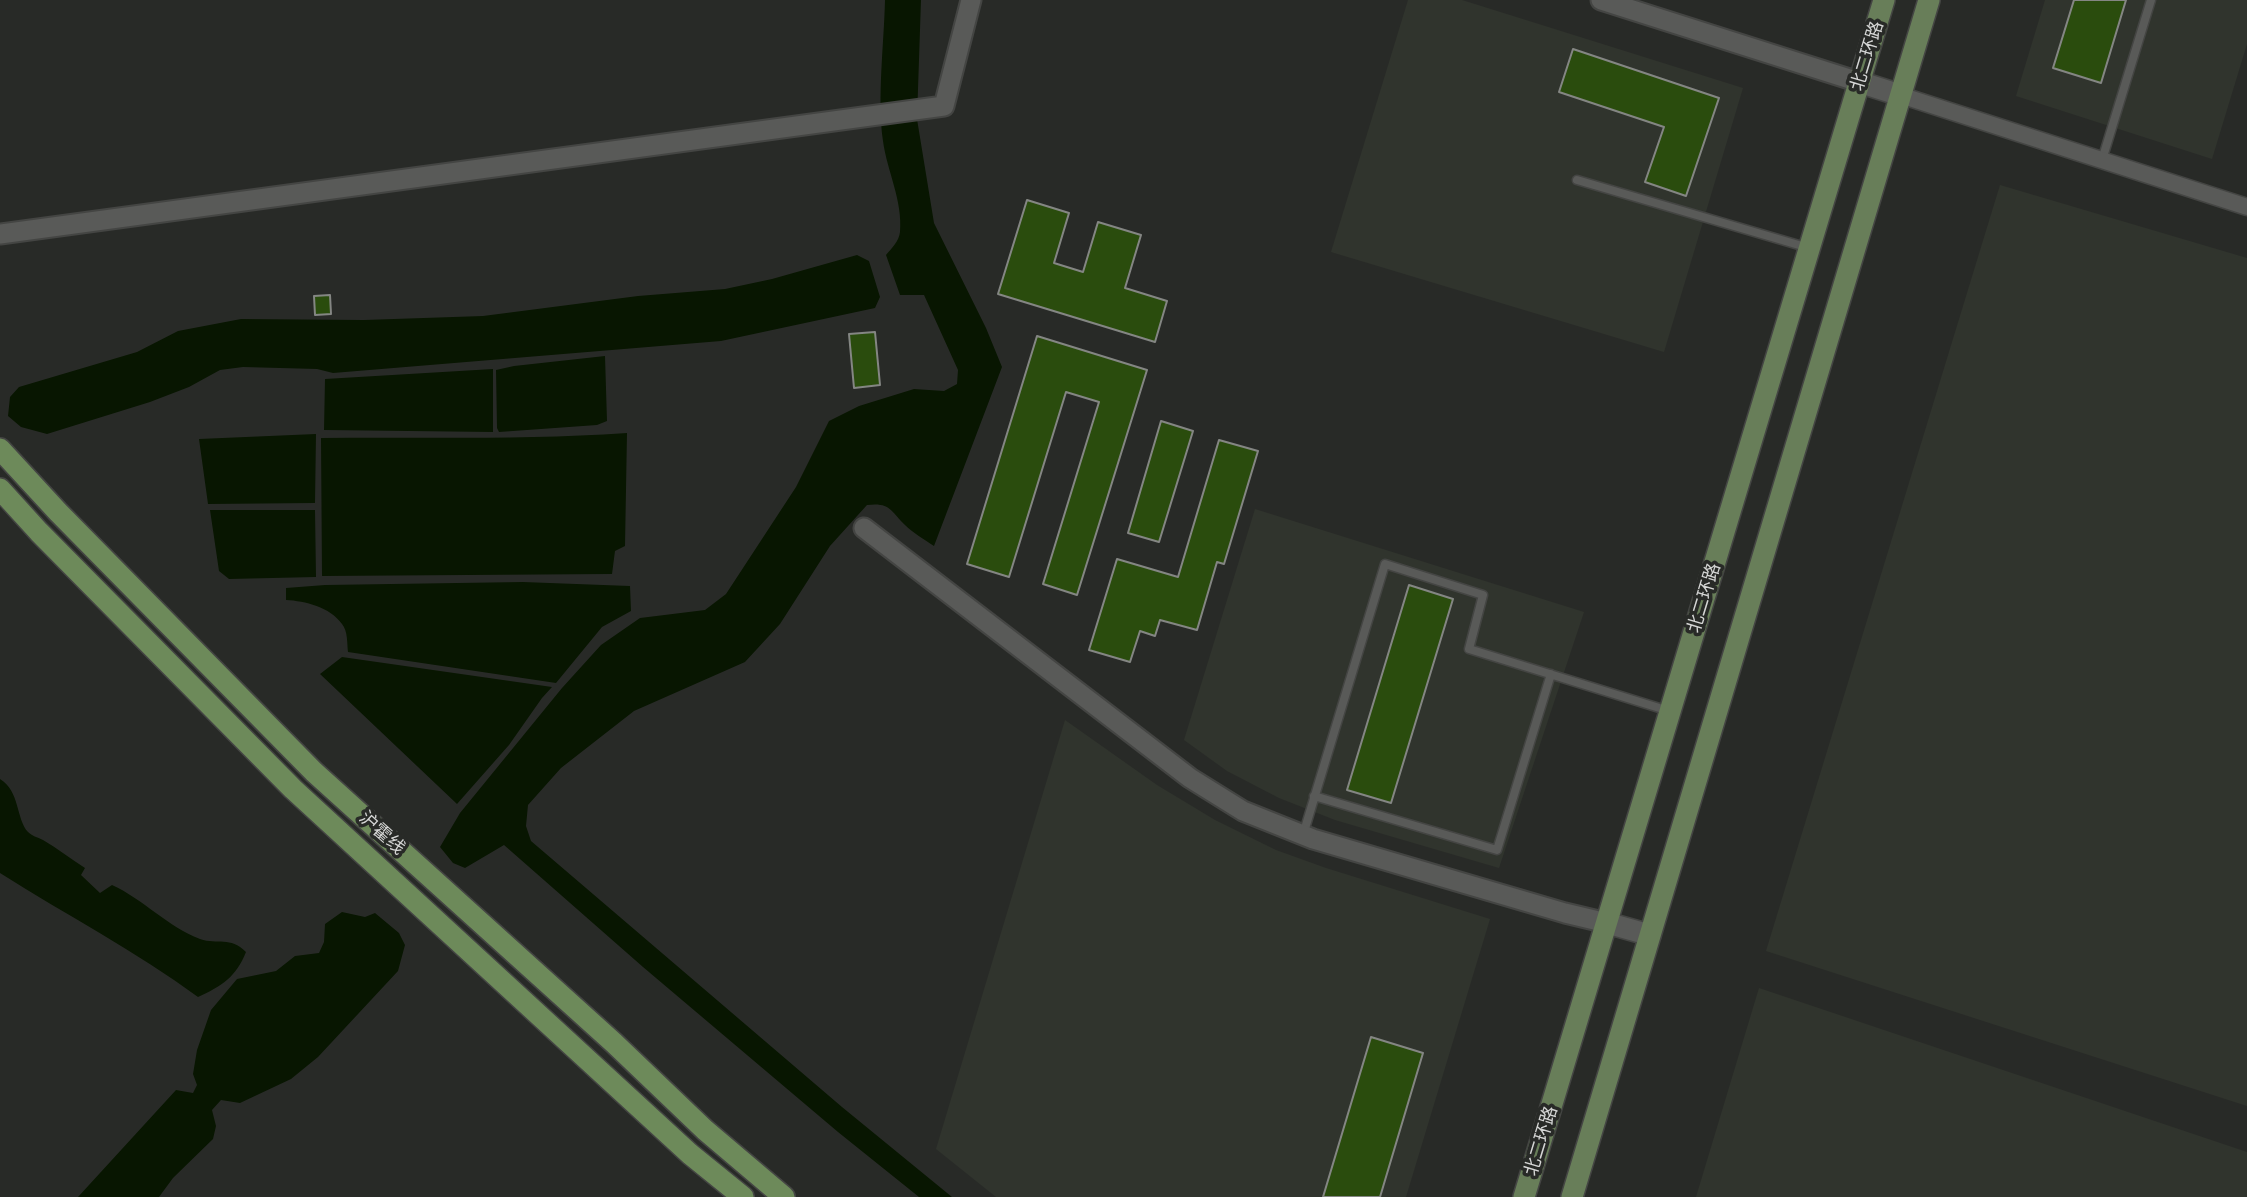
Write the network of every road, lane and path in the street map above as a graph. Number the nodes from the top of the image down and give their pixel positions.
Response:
1 (971, 0) edge
2 (1601, 0) edge
3 (1884, 0) edge
4 (1929, 0) edge
5 (2151, 0) edge
6 (1860, 82) junction
7 (1900, 94) junction
8 (2102, 160) junction
9 (1577, 180) dead end
10 (2247, 207) edge
11 (0, 234) edge
12 (1809, 248) junction
13 (0, 449) edge
14 (0, 489) edge
15 (864, 528) dead end
16 (1551, 674) junction
17 (1670, 712) junction
18 (1314, 796) junction
19 (1303, 835) junction
20 (1607, 923) junction
21 (1650, 934) junction
22 (743, 1197) edge
23 (784, 1197) edge
24 (1524, 1197) edge
25 (1572, 1197) edge

1 - 11 street
2 - 6 street
3 - 6 main road, 北二环路
4 - 7 main road
5 - 8 lane
6 - 7 main road
6 - 12 main road, 北二环路
7 - 8 street
7 - 21 main road
8 - 10 street
9 - 12 lane
12 - 17 main road, 北二环路
13 - 23 highway, 沪霍线
14 - 22 highway, 沪霍线
15 - 19 street
16 - 17 lane
16 - 18 lane
16 - 18 lane
17 - 20 main road, 北二环路
18 - 19 lane
19 - 20 street
20 - 21 main road
20 - 24 main road, 北二环路
21 - 25 main road

